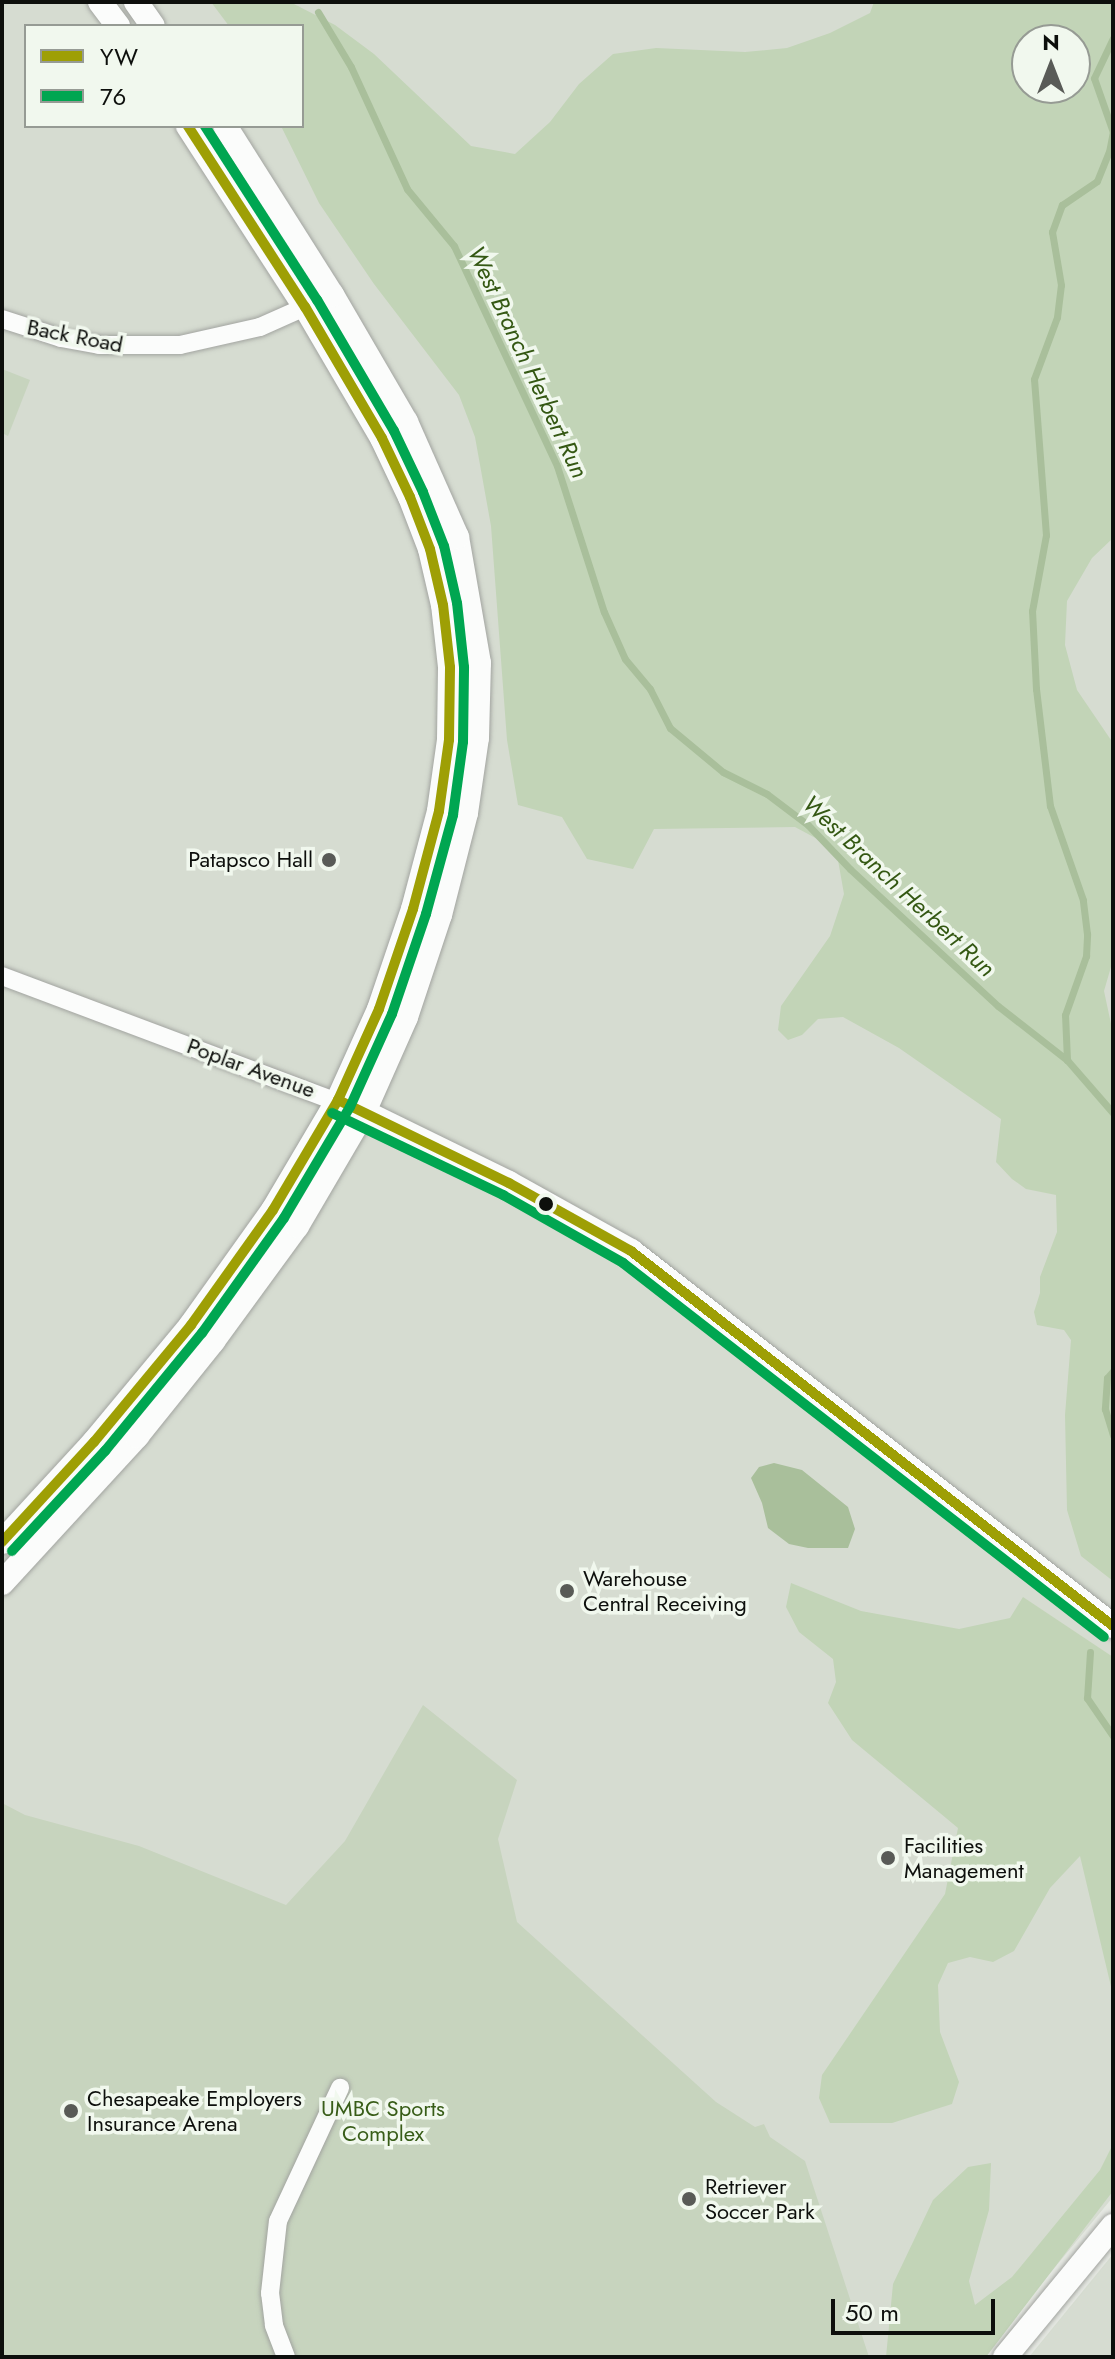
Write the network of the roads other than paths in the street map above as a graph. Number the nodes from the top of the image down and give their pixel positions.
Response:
1 (100, 2) edge
2 (136, 2) edge
3 (116, 24) edge
4 (152, 24) edge
5 (189, 128) edge
6 (226, 128) edge
7 (332, 295) junction
8 (305, 307) junction
9 (2, 319) edge
10 (2, 976) edge
11 (338, 1100) junction
12 (364, 1112) junction
13 (2, 1542) edge
14 (2, 1583) edge
15 (1113, 1626) edge
16 (340, 2088) dead end
17 (1113, 2226) edge
18 (286, 2357) edge
19 (1005, 2357) edge

1 - 3 street
2 - 4 street
5 - 8 street
6 - 7 street
7 - 8 street, Back Road
7 - 12 street
8 - 9 street, Back Road
8 - 11 street
10 - 11 street, Poplar Avenue
11 - 12 street, Poplar Avenue
11 - 13 street
12 - 14 street
12 - 15 street, Poplar Avenue
16 - 18 street
17 - 19 street

